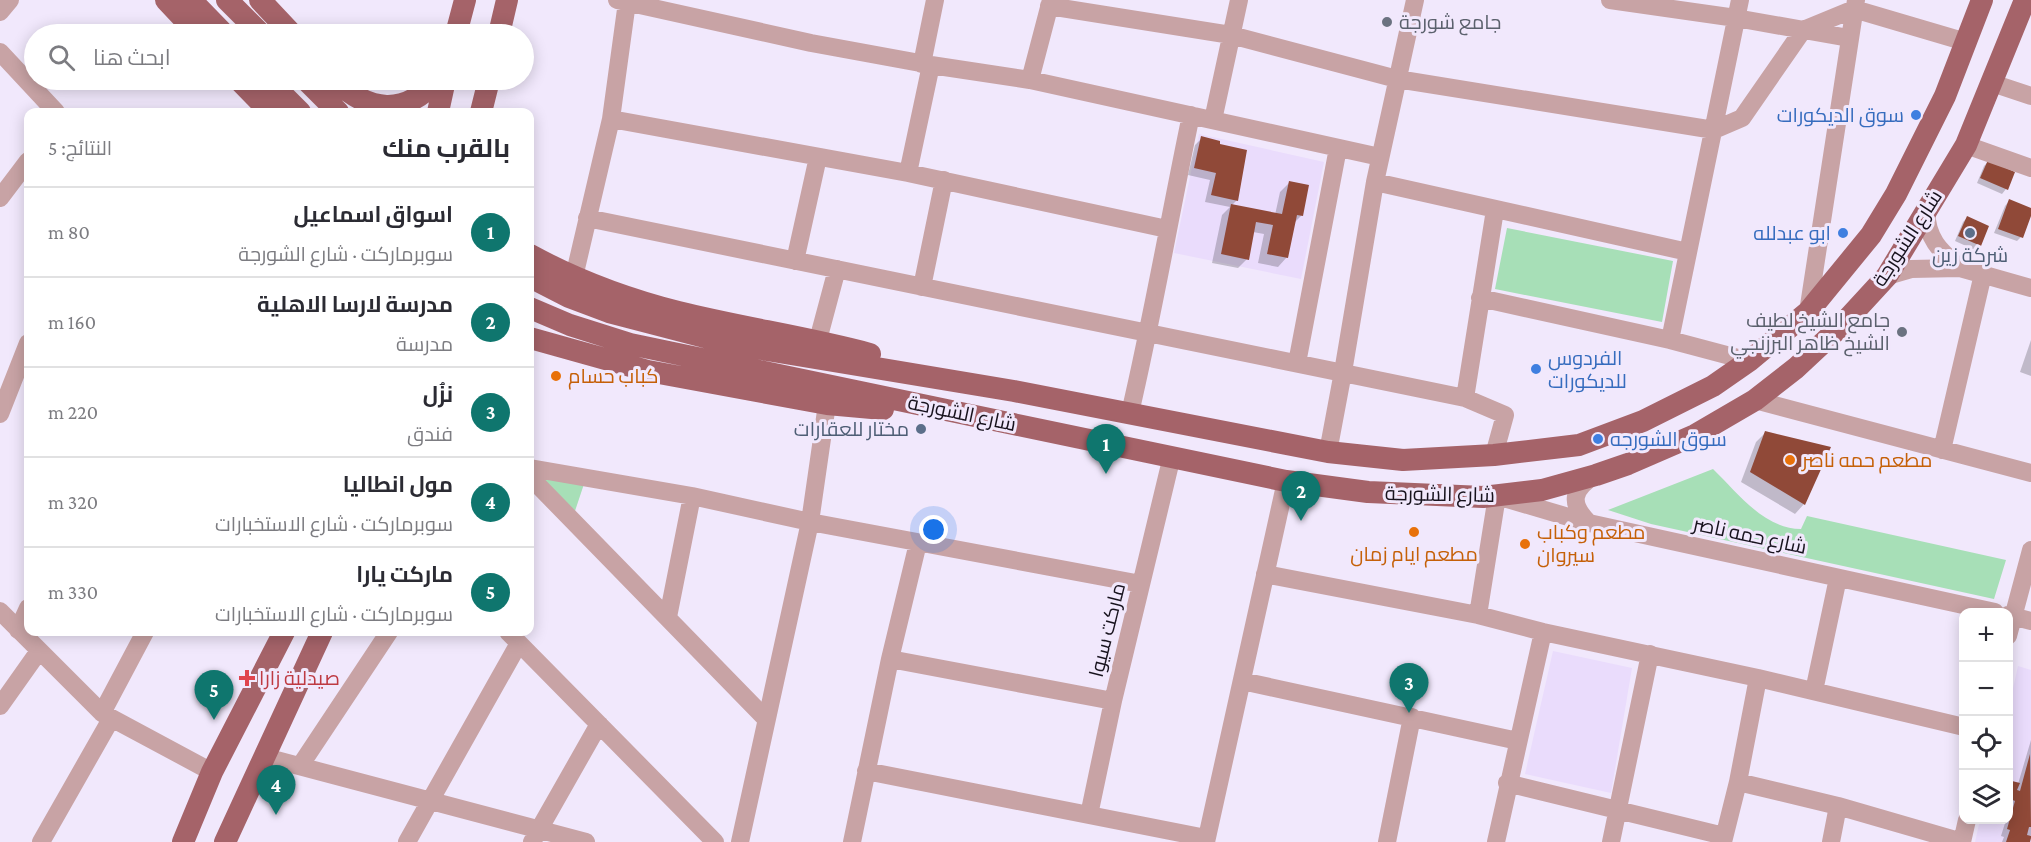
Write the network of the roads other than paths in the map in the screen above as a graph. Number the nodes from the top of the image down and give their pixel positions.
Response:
1 (10, 0) edge
2 (166, 0) edge
3 (191, 0) edge
4 (227, 0) edge
5 (260, 0) edge
6 (465, 0) edge
7 (507, 0) edge
8 (935, 0) edge
9 (1239, 0) edge
10 (1415, 0) edge
11 (1610, 0) edge
12 (1740, 0) edge
13 (1982, 0) edge
14 (622, 1) edge
15 (1050, 3) edge
16 (1855, 5) edge
17 (0, 12) edge
18 (2025, 13) edge
19 (1736, 18) junction
20 (189, 24) edge
21 (214, 24) edge
22 (251, 24) edge
23 (283, 24) edge
24 (459, 24) edge
25 (501, 24) edge
26 (1803, 30) junction
27 (1232, 35) junction
28 (1849, 38) junction
29 (1966, 42) junction
30 (0, 52) edge
31 (927, 65) junction
32 (24, 78) edge
33 (1396, 79) junction
34 (1030, 80) junction
35 (1992, 83) junction
36 (35, 90) edge
37 (249, 90) edge
38 (278, 90) edge
39 (329, 90) edge
40 (426, 90) edge
41 (443, 90) edge
42 (486, 90) edge
43 (2031, 96) edge
44 (352, 107) edge
45 (52, 108) edge
46 (266, 108) edge
47 (295, 108) edge
48 (439, 108) edge
49 (482, 108) edge
50 (1191, 115) junction
51 (610, 119) junction
52 (1213, 120) junction
53 (1714, 130) junction
54 (1966, 145) junction
55 (1338, 148) junction
56 (818, 157) junction
57 (1380, 157) junction
58 (24, 166) edge
59 (2031, 168) edge
60 (908, 173) junction
61 (944, 180) junction
62 (1375, 182) junction
63 (0, 198) edge
64 (1495, 210) junction
65 (1926, 210) junction
66 (587, 218) junction
67 (1167, 229) junction
68 (1688, 252) junction
69 (534, 257) edge
70 (795, 261) junction
71 (1960, 268) junction
72 (837, 269) junction
73 (1983, 274) junction
74 (534, 275) edge
75 (1887, 276) junction
76 (574, 277) junction
77 (534, 278) edge
78 (922, 287) junction
79 (2031, 288) edge
80 (1480, 298) junction
81 (534, 310) edge
82 (1808, 312) junction
83 (1149, 333) junction
84 (534, 339) edge
85 (818, 340) junction
86 (1670, 340) junction
87 (24, 353) edge
88 (1749, 361) junction
89 (1297, 363) junction
90 (1343, 372) junction
91 (1014, 391) junction
92 (1465, 398) junction
93 (1755, 400) junction
94 (827, 404) junction
95 (1130, 413) junction
96 (0, 414) edge
97 (989, 418) junction
98 (1194, 426) junction
99 (1942, 450) junction
100 (1328, 452) junction
101 (1494, 455) junction
102 (1180, 458) junction
103 (534, 469) edge
104 (2031, 472) edge
105 (1596, 475) junction
106 (534, 481) edge
107 (1286, 482) junction
108 (692, 496) junction
109 (1497, 496) junction
110 (810, 522) junction
111 (1589, 523) junction
112 (918, 543) junction
113 (2031, 550) edge
114 (1265, 574) junction
115 (1838, 578) junction
116 (1141, 584) junction
117 (1974, 608) edge
118 (2009, 608) edge
119 (0, 611) edge
120 (1478, 615) junction
121 (24, 617) edge
122 (668, 617) junction
123 (2013, 617) edge
124 (2031, 621) edge
125 (18, 630) junction
126 (1543, 632) junction
127 (143, 636) edge
128 (282, 636) edge
129 (320, 636) edge
130 (386, 636) edge
131 (513, 637) edge
132 (39, 651) junction
133 (1650, 654) junction
134 (890, 658) junction
135 (1758, 678) junction
136 (1242, 681) junction
137 (1814, 691) junction
138 (1113, 701) junction
139 (0, 706) edge
140 (106, 716) junction
141 (1412, 717) junction
142 (766, 719) junction
143 (599, 724) junction
144 (1959, 726) edge
145 (1518, 741) junction
146 (265, 757) junction
147 (300, 766) junction
148 (866, 771) junction
149 (212, 772) junction
150 (1738, 782) junction
151 (1508, 783) junction
152 (430, 801) junction
153 (1838, 806) junction
154 (1618, 810) junction
155 (1089, 815) junction
156 (1966, 824) edge
157 (535, 836) edge
158 (1724, 839) edge
159 (1206, 840) edge
160 (41, 842) edge
161 (183, 842) edge
162 (225, 842) edge
163 (406, 842) edge
164 (586, 842) edge
165 (715, 842) edge
166 (740, 842) edge
167 (852, 842) edge
168 (1387, 842) edge
169 (1496, 842) edge
170 (1611, 842) edge
171 (1831, 842) edge
172 (1962, 842) edge

1 - 17 street
2 - 20 main road
3 - 21 main road
4 - 22 main road
5 - 23 main road
6 - 24 main road
7 - 25 main road
8 - 31 street
9 - 27 street
10 - 33 street
11 - 19 street
12 - 19 street
13 - 29 main road
14 - 31 street
14 - 51 street
15 - 27 street
15 - 34 street
16 - 26 street
16 - 28 street
16 - 29 street
18 - 35 main road, شارع الشورجة
19 - 26 street
19 - 53 street
26 - 28 street
26 - 53 street
27 - 33 street
27 - 52 street
28 - 82 street
29 - 82 main road
30 - 32 street
31 - 34 street
31 - 60 street
33 - 53 street
33 - 57 street
34 - 50 street
35 - 43 street
35 - 54 main road, شارع الشورجة
36 - 45 street
37 - 46 main road
38 - 47 main road
39 - 44 main road
40 - 44 main road
41 - 48 main road
42 - 49 main road
50 - 52 street
50 - 67 street
51 - 56 street
51 - 66 street
52 - 55 street
53 - 68 street
54 - 59 street
54 - 65 main road, شارع الشورجة
55 - 57 street
55 - 89 street
56 - 60 street
56 - 70 street
57 - 62 street
58 - 63 street
60 - 61 street
61 - 67 street
61 - 78 street
62 - 64 street
62 - 90 street
64 - 68 street
64 - 80 street
65 - 71 street
65 - 75 main road, شارع الشورجة
66 - 70 street
66 - 76 street
67 - 83 street
68 - 86 street
69 - 76 main road
70 - 72 street
71 - 73 street
71 - 75 street
72 - 78 street
72 - 85 street
73 - 79 street
73 - 99 street
74 - 76 main road
75 - 93 main road, شارع الشورجة
76 - 85 main road
77 - 91 main road
78 - 83 street
80 - 86 street
80 - 92 street
81 - 97 main road, شارع الشورجة
82 - 88 main road
83 - 89 street
83 - 95 street
84 - 94 main road
85 - 91 main road
86 - 88 street
87 - 96 street
88 - 101 main road
89 - 90 street
90 - 92 street
90 - 100 street
91 - 95 main road
92 - 101 street
93 - 99 street
93 - 105 main road, شارع الشورجة
94 - 97 main road
94 - 110 street
95 - 98 main road
97 - 102 main road, شارع الشورجة
98 - 100 main road
98 - 102 main road
99 - 104 street
100 - 101 main road
102 - 107 main road, شارع الشورجة
102 - 116 street, مارکت سیوا
103 - 108 street
105 - 109 main road, شارع الشورجة
105 - 111 street
106 - 122 street
107 - 109 main road, شارع الشورجة
107 - 114 street
108 - 110 street
108 - 122 street
109 - 111 street, شارع حمه ناصر
109 - 120 street
110 - 112 street
110 - 142 street
111 - 115 street, شارع حمه ناصر
112 - 116 street
112 - 134 street
113 - 118 street
114 - 120 street
114 - 136 street
115 - 117 street, شارع حمه ناصر
115 - 137 street
116 - 138 street, مارکت سیوا
119 - 125 street
120 - 126 street
121 - 125 street
122 - 142 street
123 - 124 street, شارع حمه ناصر
125 - 132 street
126 - 133 street
126 - 145 street
127 - 140 street
128 - 149 main road
129 - 146 main road
130 - 147 street
131 - 143 street
131 - 152 street
132 - 139 street
132 - 140 street
133 - 135 street
133 - 154 street
134 - 138 street
134 - 148 street
135 - 137 street
135 - 150 street
136 - 141 street
136 - 159 street
137 - 144 street
138 - 155 street, مارکت سیوا
140 - 149 street
140 - 160 street
141 - 145 street
141 - 168 street
142 - 166 street
143 - 157 street
143 - 165 street
145 - 151 street
146 - 147 street
146 - 162 main road
147 - 152 street
148 - 155 street
148 - 167 street
149 - 161 main road
150 - 153 street
150 - 158 street
151 - 154 street
151 - 169 street
152 - 157 street
152 - 163 street
153 - 171 street
153 - 172 street
154 - 158 street
154 - 170 street
155 - 159 street
156 - 172 street
157 - 164 street

